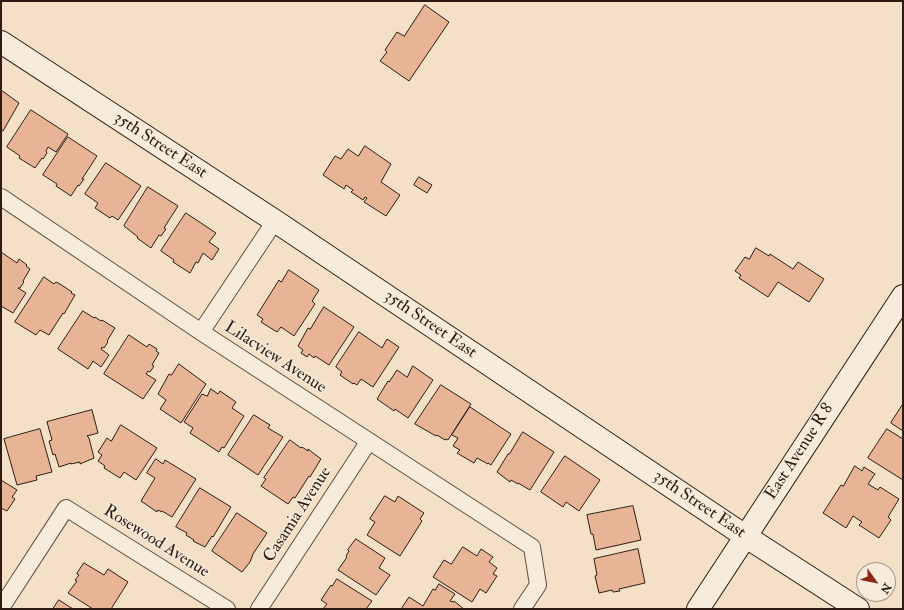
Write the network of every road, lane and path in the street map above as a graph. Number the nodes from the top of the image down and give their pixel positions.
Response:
1 (1, 42) edge
2 (1, 196) edge
3 (275, 221) junction
4 (903, 296) edge
5 (201, 332) junction
6 (369, 441) junction
7 (745, 536) junction
8 (1, 608) edge
9 (227, 609) edge
10 (259, 609) edge
11 (522, 609) edge
12 (698, 609) edge
13 (858, 609) edge

1 - 3 street, 35th Street East
2 - 5 street, Lilacview Avenue
3 - 5 street
3 - 7 street, 35th Street East
4 - 7 street, East Avenue R 8
5 - 6 street, Lilacview Avenue
6 - 10 street, Casamia Avenue
6 - 11 street, Lilacview Avenue
7 - 12 street, East Avenue R 8
7 - 13 street, 35th Street East
8 - 9 street, Rosewood Avenue

